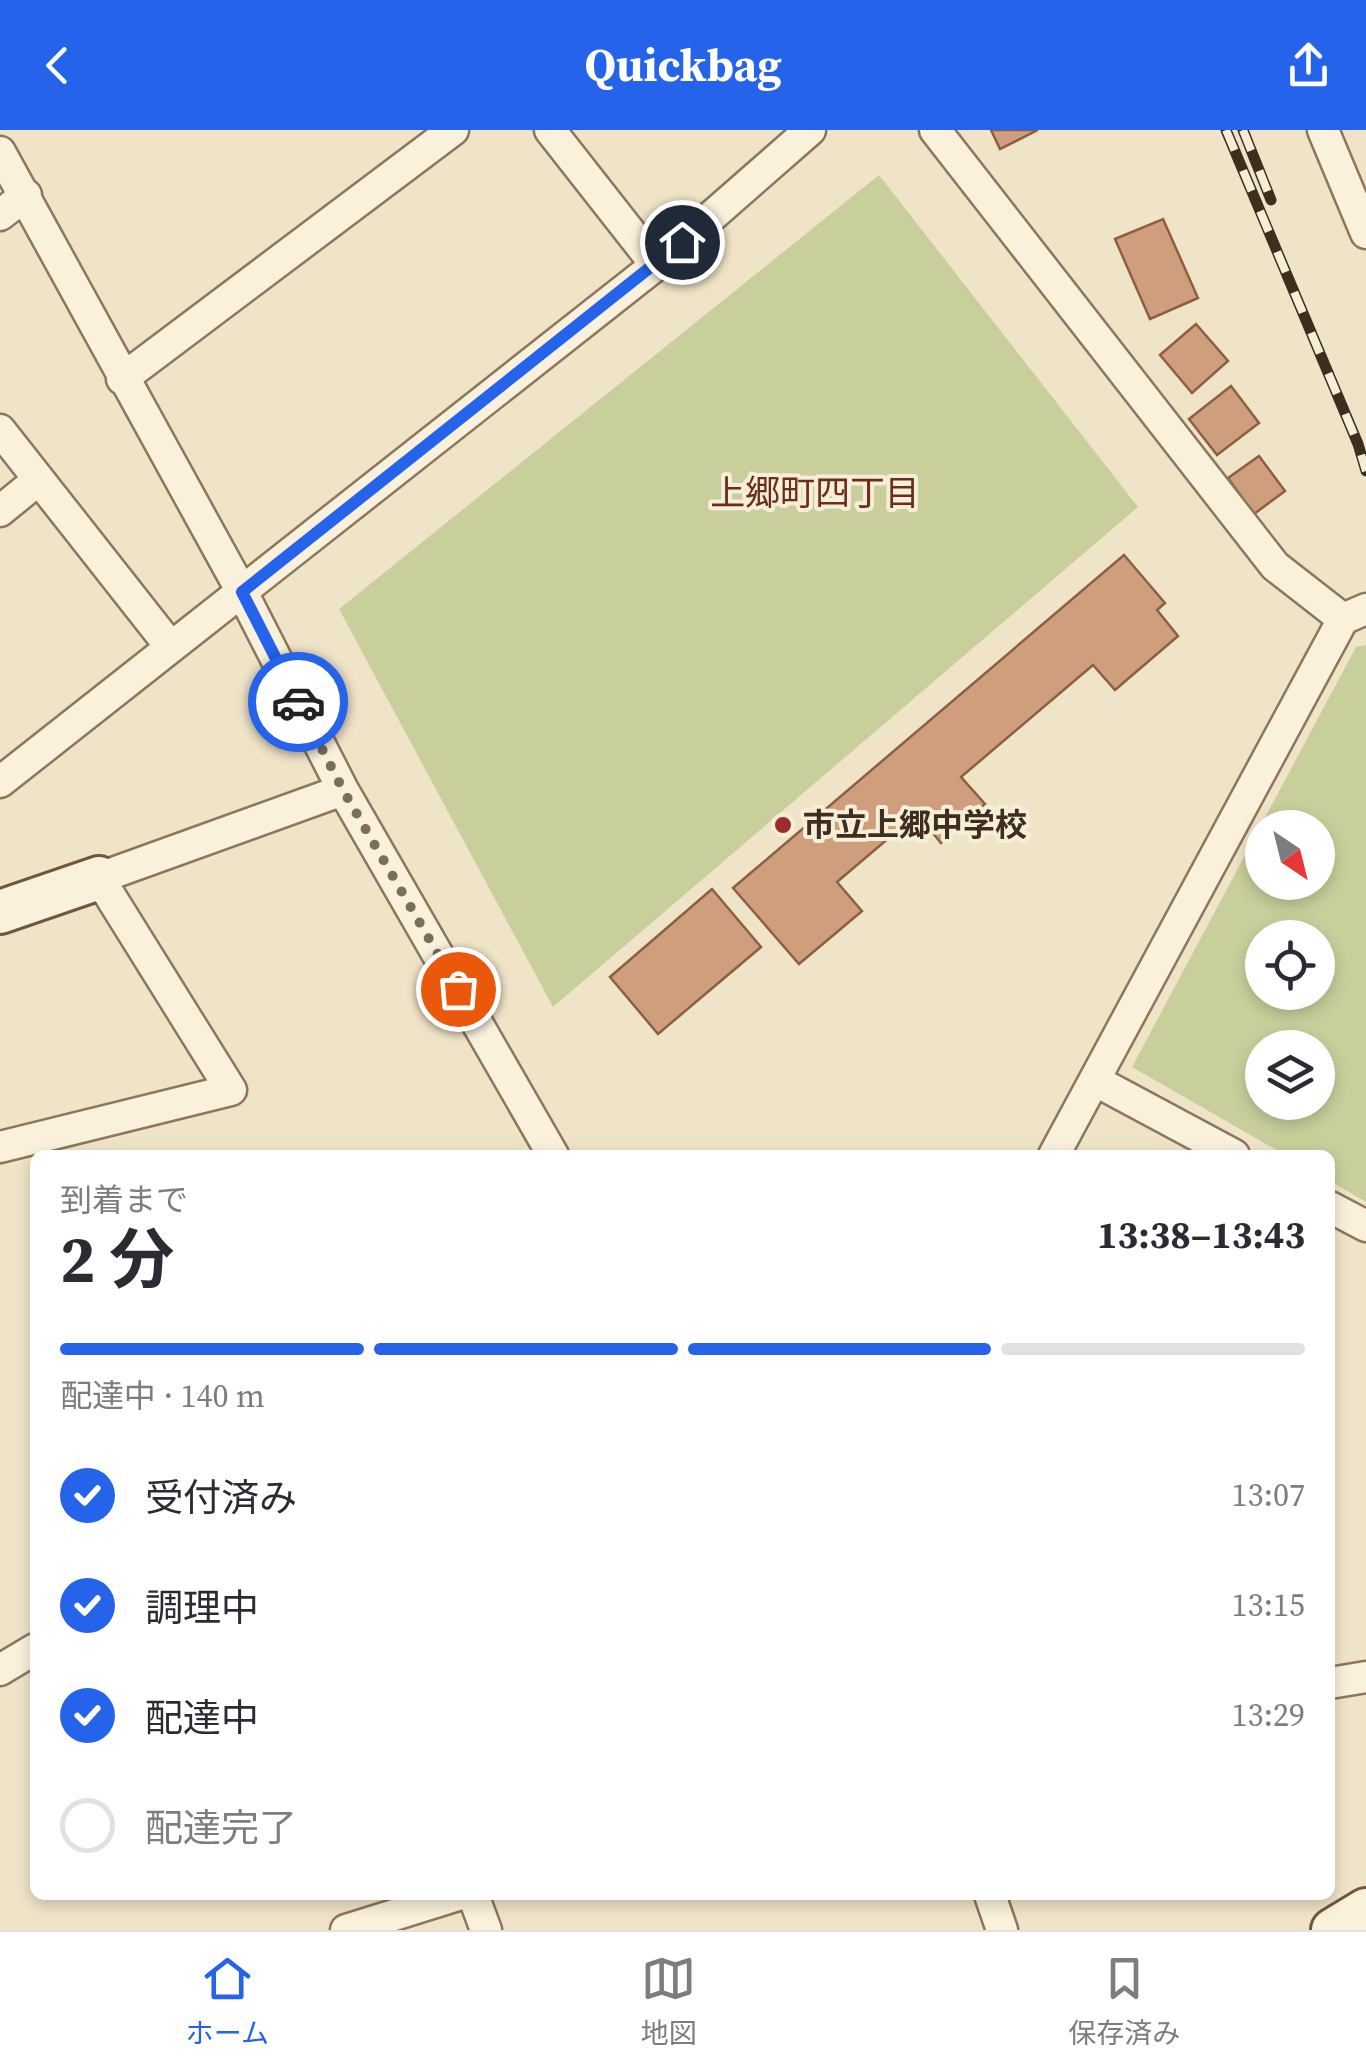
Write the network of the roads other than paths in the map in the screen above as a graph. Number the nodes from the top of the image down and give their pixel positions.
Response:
1 (8, 130) edge
2 (453, 130) edge
3 (550, 130) edge
4 (810, 130) edge
5 (935, 130) edge
6 (1324, 130) edge
7 (0, 137) edge
8 (0, 152) edge
9 (26, 195) junction
10 (0, 215) edge
11 (1366, 232) edge
12 (656, 264) junction
13 (122, 379) junction
14 (0, 430) edge
15 (38, 480) junction
16 (0, 511) edge
17 (242, 592) junction
18 (1354, 614) edge
19 (170, 646) junction
20 (0, 782) edge
21 (343, 790) junction
22 (99, 878) junction
23 (0, 912) edge
24 (1096, 1080) junction
25 (0, 1147) edge
26 (551, 1150) edge
27 (1057, 1150) edge
28 (1225, 1150) edge
29 (1335, 1210) edge
30 (1366, 1226) edge
31 (30, 1652) edge
32 (0, 1670) edge
33 (1366, 1677) edge
34 (1335, 1682) edge
35 (442, 1900) edge
36 (459, 1900) edge
37 (992, 1900) edge
38 (1366, 1910) edge
39 (346, 1930) edge
40 (486, 1930) edge
41 (1002, 1930) edge
42 (1333, 1930) edge

1 - 7 street
2 - 13 street
3 - 12 street
4 - 12 street
5 - 18 street
6 - 11 street
8 - 9 street
9 - 10 street
9 - 13 street
12 - 17 street
13 - 17 street
14 - 15 street
15 - 16 street
15 - 19 street
17 - 19 street
17 - 21 street
18 - 24 street
19 - 20 street
21 - 22 street
21 - 26 street
22 - 23 street
22 - 25 street
24 - 27 street
24 - 28 street
29 - 30 street
31 - 32 street
33 - 34 street
35 - 39 street
36 - 40 street
37 - 41 street
38 - 42 street

